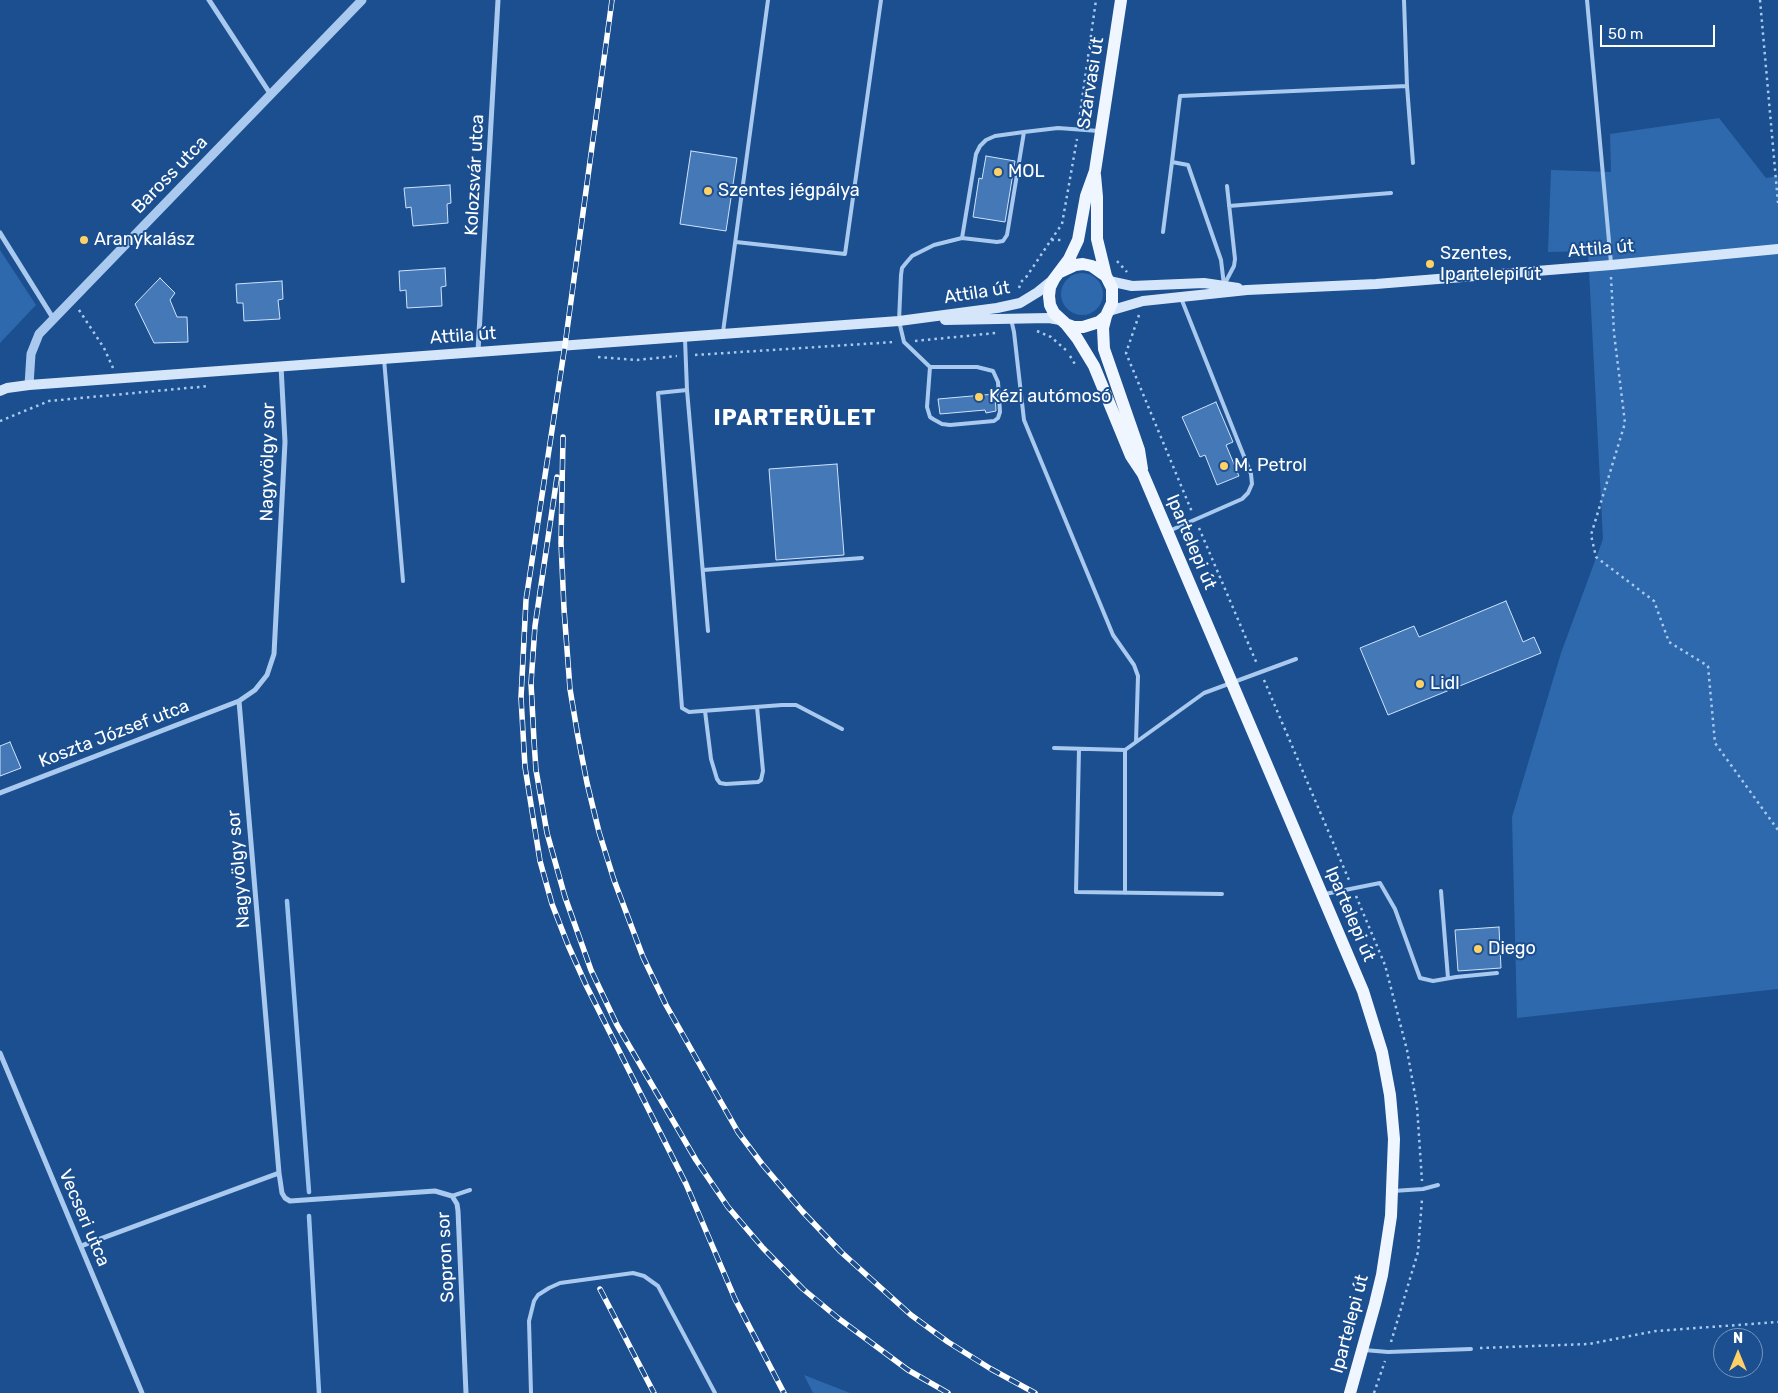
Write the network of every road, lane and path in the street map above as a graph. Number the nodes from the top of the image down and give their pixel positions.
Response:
1 (210, 0) edge
2 (362, 0) edge
3 (498, 0) edge
4 (768, 0) edge
5 (881, 0) edge
6 (1121, 0) edge
7 (1404, 0) edge
8 (1586, 0) edge
9 (1760, 0) edge
10 (1407, 86) junction
11 (271, 95) junction
12 (1101, 131) junction
13 (1024, 132) junction
14 (1172, 162) junction
15 (1413, 163) dead end
16 (1095, 171) junction
17 (1227, 186) dead end
18 (1391, 193) dead end
19 (1778, 202) edge
20 (1229, 206) junction
21 (1164, 232) dead end
22 (0, 233) edge
23 (962, 238) junction
24 (736, 242) junction
25 (1778, 249) edge
26 (1611, 265) junction
27 (1057, 276) junction
28 (1107, 278) junction
29 (1224, 289) junction
30 (1181, 298) junction
31 (72, 299) junction
32 (1107, 313) junction
33 (53, 318) junction
34 (1011, 320) junction
35 (899, 321) junction
36 (1063, 322) junction
37 (1014, 332) junction
38 (723, 334) junction
39 (685, 337) junction
40 (904, 342) junction
41 (478, 351) junction
42 (591, 356) dead end
43 (686, 356) junction
44 (384, 358) junction
45 (281, 365) junction
46 (930, 367) junction
47 (118, 378) junction
48 (29, 385) junction
49 (215, 385) dead end
50 (687, 390) junction
51 (0, 391) edge
52 (120, 395) junction
53 (0, 421) edge
54 (1143, 474) junction
55 (1168, 532) junction
56 (862, 558) dead end
57 (704, 570) junction
58 (403, 581) dead end
59 (708, 631) dead end
60 (1296, 659) dead end
61 (1232, 683) junction
62 (239, 702) junction
63 (757, 707) junction
64 (705, 711) junction
65 (842, 729) dead end
66 (1136, 742) junction
67 (1054, 748) dead end
68 (1080, 749) junction
69 (1125, 750) junction
70 (0, 792) edge
71 (1778, 830) edge
72 (1441, 891) dead end
73 (1125, 893) junction
74 (1222, 894) dead end
75 (1323, 894) junction
76 (1497, 973) dead end
77 (1448, 978) junction
78 (0, 1053) edge
79 (279, 1173) junction
80 (1438, 1185) dead end
81 (470, 1190) dead end
82 (1394, 1191) junction
83 (452, 1196) junction
84 (82, 1246) junction
85 (1778, 1322) edge
86 (1471, 1349) joint
87 (1362, 1350) junction
88 (142, 1393) edge
89 (466, 1393) edge
90 (531, 1393) edge
91 (715, 1393) edge
92 (1350, 1393) edge

1 - 11 street
2 - 11 street, Baross utca
3 - 41 street, Kolozsvár utca
4 - 24 lane
5 - 24 lane
6 - 12 main road, Szarvasi út
7 - 10 lane
8 - 26 lane
9 - 19 path
10 - 14 lane
10 - 15 lane
11 - 31 street, Baross utca
12 - 13 lane
12 - 16 main road, Szarvasi út
13 - 23 lane
13 - 23 lane
14 - 21 lane
14 - 29 lane
16 - 27 main road
16 - 28 main road
17 - 20 lane
18 - 20 lane
20 - 29 lane
22 - 33 street
23 - 35 lane
24 - 38 lane
25 - 26 main road, Attila út
26 - 29 main road, Attila út
26 - 71 path
27 - 28 main road
27 - 35 main road, Attila út
27 - 36 main road
28 - 29 main road, Attila út
28 - 32 main road
29 - 30 main road, Attila út
30 - 32 main road, Attila út
30 - 55 lane
31 - 33 street, Baross utca
31 - 47 path
32 - 36 main road
32 - 54 main road
33 - 48 street, Baross utca
34 - 35 main road, Attila út
34 - 36 main road, Attila út
34 - 37 lane
35 - 38 main road, Attila út
35 - 40 lane
36 - 54 main road
37 - 40 path
37 - 66 lane
38 - 39 main road, Attila út
39 - 41 main road, Attila út
39 - 43 lane
40 - 43 path
40 - 46 lane
41 - 44 main road, Attila út
42 - 43 path
43 - 50 lane
44 - 45 main road, Attila út
44 - 58 lane
45 - 47 main road, Attila út
45 - 62 street, Nagyvölgy sor
46 - 46 lane
47 - 48 main road, Attila út
47 - 52 path
48 - 51 main road, Attila út
49 - 52 path
50 - 57 lane
50 - 64 lane
52 - 53 path
54 - 55 main road, Ipartelepi út
55 - 61 main road, Ipartelepi út
56 - 57 lane
57 - 59 lane
60 - 61 lane
61 - 66 lane
61 - 75 main road, Ipartelepi út
62 - 70 street, Koszta József utca
62 - 79 street, Nagyvölgy sor
63 - 64 lane
63 - 64 lane
63 - 65 lane
66 - 69 lane
67 - 68 lane
68 - 69 lane
68 - 73 lane
69 - 73 lane
72 - 77 lane
73 - 74 lane
75 - 77 lane
75 - 82 main road, Ipartelepi út
76 - 77 lane
78 - 84 street, Vecseri utca
79 - 83 street, Sopron sor
79 - 84 street
80 - 82 lane
81 - 83 lane
82 - 87 main road, Ipartelepi út
83 - 89 street, Sopron sor
84 - 88 street, Vecseri utca
85 - 86 path
86 - 87 lane
87 - 92 main road, Ipartelepi út
90 - 91 lane

